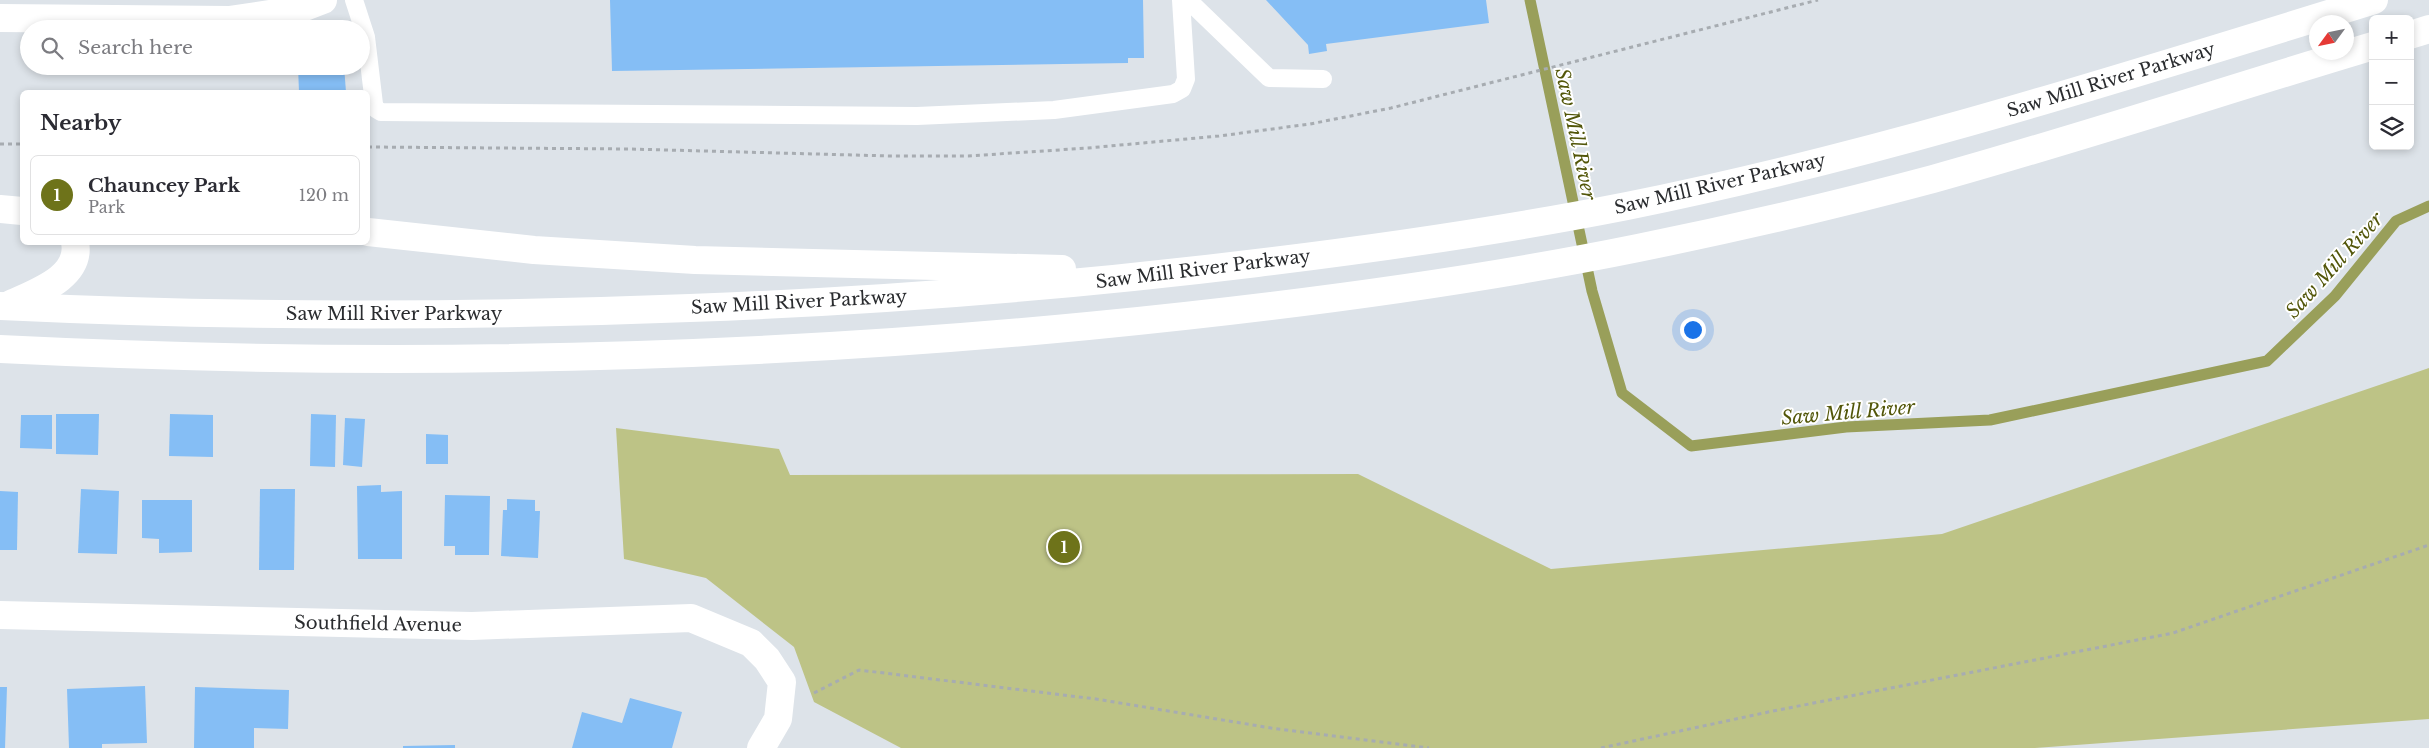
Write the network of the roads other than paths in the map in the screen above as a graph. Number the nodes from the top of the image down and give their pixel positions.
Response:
1 (322, 0) edge
2 (354, 0) edge
3 (1181, 0) edge
4 (1188, 0) edge
5 (2374, 0) edge
6 (0, 18) edge
7 (360, 20) edge
8 (2429, 29) edge
9 (2414, 34) edge
10 (2369, 47) edge
11 (370, 70) edge
12 (1323, 79) dead end
13 (20, 203) edge
14 (0, 204) edge
15 (0, 209) edge
16 (20, 211) edge
17 (370, 232) edge
18 (75, 245) edge
19 (1186, 272) junction
20 (4, 306) edge
21 (0, 349) edge
22 (0, 615) edge
23 (761, 748) edge

1 - 6 main road
2 - 7 lane
3 - 11 lane
4 - 12 lane
5 - 19 main road, Saw Mill River Parkway
8 - 9 main road
10 - 21 main road
13 - 14 main road
15 - 16 main road
17 - 19 main road
18 - 20 main road
19 - 20 main road, Saw Mill River Parkway
22 - 23 main road, Southfield Avenue

